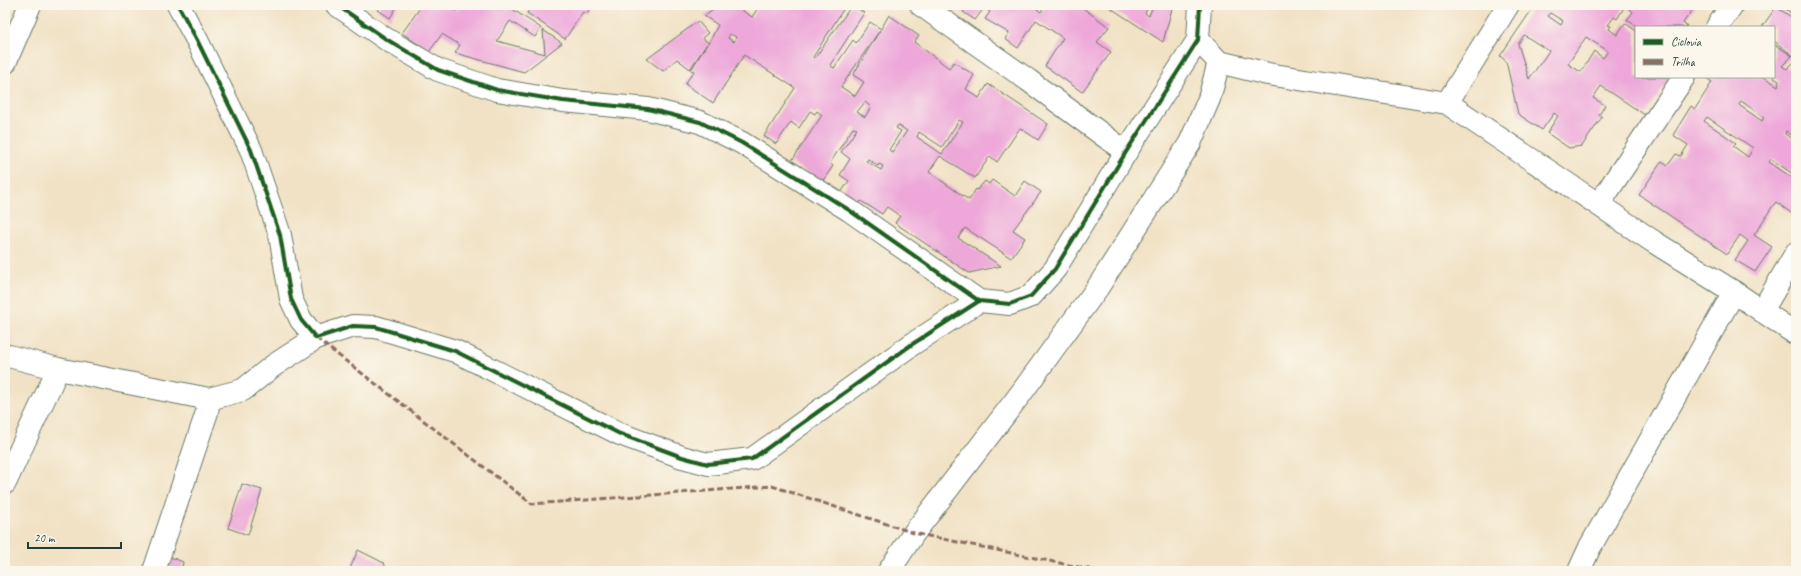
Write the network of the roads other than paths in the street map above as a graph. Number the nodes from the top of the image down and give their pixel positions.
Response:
1 (30, 5) edge
2 (178, 5) edge
3 (337, 5) edge
4 (921, 5) edge
5 (1200, 5) edge
6 (1508, 5) edge
7 (1732, 5) edge
8 (1718, 26) edge
9 (1198, 40) junction
10 (1219, 62) junction
11 (5, 63) edge
12 (1683, 78) edge
13 (1447, 103) junction
14 (1126, 152) junction
15 (1599, 204) junction
16 (1796, 253) edge
17 (1734, 292) junction
18 (979, 301) junction
19 (1762, 310) junction
20 (1796, 334) edge
21 (316, 338) junction
22 (5, 355) edge
23 (58, 369) junction
24 (209, 399) junction
25 (5, 483) edge
26 (154, 571) edge
27 (889, 571) edge
28 (1579, 571) edge

1 - 11 street
2 - 21 street
3 - 18 street
4 - 14 street
5 - 9 street
6 - 13 street
7 - 8 street
9 - 10 street
9 - 14 street
10 - 13 street
10 - 27 street
12 - 15 street
13 - 15 street
14 - 18 street
15 - 17 street
16 - 19 street
17 - 19 street
17 - 28 street
18 - 21 street
19 - 20 street
21 - 24 street
22 - 23 street
23 - 24 street
23 - 25 street
24 - 26 street

